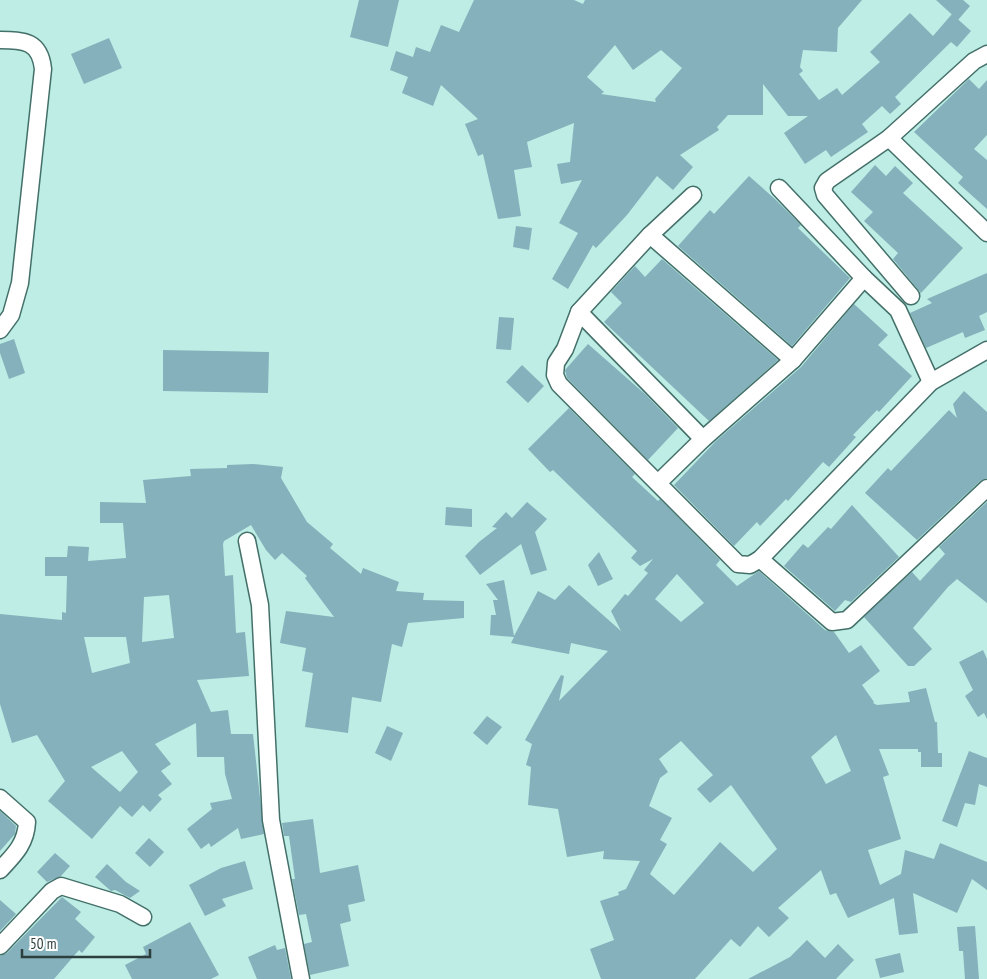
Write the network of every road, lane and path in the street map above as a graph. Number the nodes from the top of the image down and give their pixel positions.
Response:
1 (0, 40) edge
2 (987, 54) edge
3 (889, 138) junction
4 (779, 188) dead end
5 (693, 195) dead end
6 (987, 234) edge
7 (650, 235) junction
8 (864, 278) junction
9 (911, 296) dead end
10 (580, 312) junction
11 (0, 330) edge
12 (987, 350) edge
13 (793, 360) junction
14 (932, 382) junction
15 (703, 439) junction
16 (658, 483) junction
17 (987, 488) edge
18 (247, 541) dead end
19 (760, 559) junction
20 (0, 798) edge
21 (0, 870) edge
22 (143, 917) dead end
23 (0, 946) edge
24 (301, 979) edge

1 - 11 street
2 - 3 street
3 - 6 street
3 - 9 street
4 - 8 street
5 - 7 street
7 - 10 street
7 - 13 street
8 - 13 street
8 - 14 street
10 - 15 street
10 - 16 street
12 - 14 street
13 - 15 street
14 - 19 street
15 - 16 street
16 - 19 street
17 - 19 street
18 - 24 street
20 - 21 street
22 - 23 street

